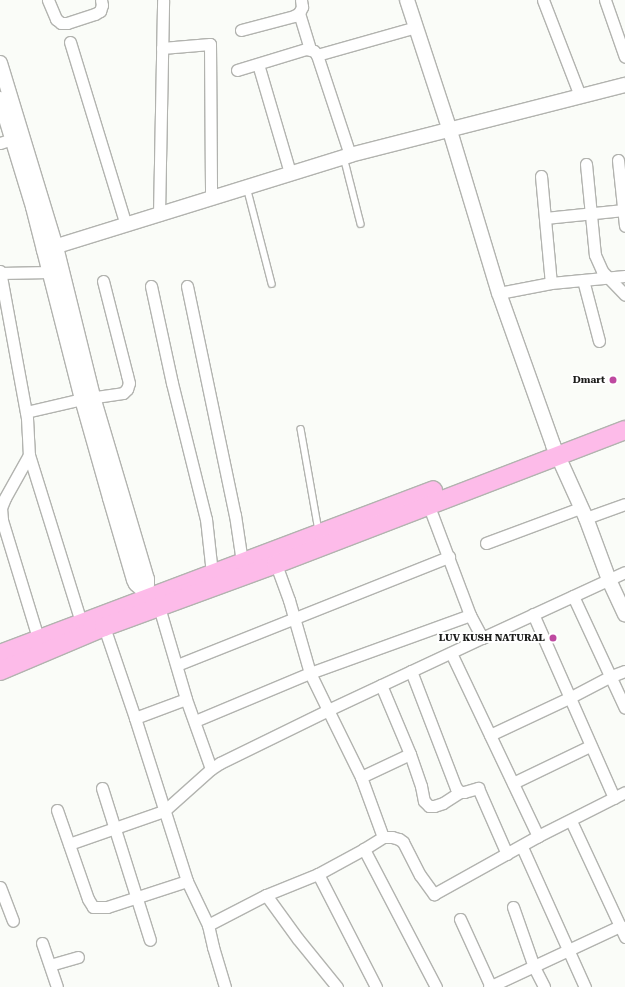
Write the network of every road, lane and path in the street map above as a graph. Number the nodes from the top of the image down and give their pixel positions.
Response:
1 (48, 0) edge
2 (101, 0) edge
3 (163, 0) edge
4 (301, 0) edge
5 (407, 0) edge
6 (543, 0) edge
7 (605, 0) edge
8 (299, 13) junction
9 (416, 27) junction
10 (241, 30) dead end
11 (70, 42) dead end
12 (162, 48) junction
13 (314, 52) junction
14 (625, 57) edge
15 (0, 63) edge
16 (258, 64) junction
17 (237, 70) dead end
18 (625, 85) edge
19 (580, 96) junction
20 (0, 99) edge
21 (450, 131) junction
22 (12, 139) edge
23 (347, 156) junction
24 (618, 160) dead end
25 (586, 164) dead end
26 (290, 173) junction
27 (542, 176) dead end
28 (247, 187) junction
29 (211, 198) junction
30 (624, 210) junction
31 (590, 213) junction
32 (160, 215) junction
33 (545, 218) junction
34 (126, 224) junction
35 (361, 224) dead end
36 (625, 226) edge
37 (50, 248) junction
38 (0, 272) edge
39 (50, 272) junction
40 (625, 276) edge
41 (610, 278) junction
42 (583, 280) junction
43 (104, 281) dead end
44 (551, 283) junction
45 (272, 284) dead end
46 (151, 286) dead end
47 (187, 286) dead end
48 (499, 292) junction
49 (625, 295) edge
50 (599, 341) dead end
51 (87, 398) junction
52 (26, 412) junction
53 (625, 418) edge
54 (302, 429) dead end
55 (625, 430) edge
56 (555, 450) junction
57 (28, 456) junction
58 (426, 499) junction
59 (625, 504) edge
60 (583, 513) junction
61 (321, 539) junction
62 (486, 543) dead end
63 (273, 557) junction
64 (449, 557) junction
65 (242, 562) junction
66 (625, 572) edge
67 (212, 573) junction
68 (609, 580) junction
69 (572, 596) junction
70 (150, 601) junction
71 (623, 606) edge
72 (533, 614) junction
73 (470, 615) junction
74 (294, 618) junction
75 (102, 621) junction
76 (81, 622) junction
77 (38, 638) junction
78 (482, 638) junction
79 (451, 653) junction
80 (0, 654) edge
81 (177, 664) junction
82 (0, 671) edge
83 (411, 671) junction
84 (625, 671) edge
85 (310, 673) junction
86 (609, 677) junction
87 (381, 685) junction
88 (569, 698) junction
89 (186, 699) junction
90 (625, 708) edge
91 (328, 710) junction
92 (135, 718) junction
93 (195, 721) junction
94 (490, 735) junction
95 (590, 746) junction
96 (410, 754) junction
97 (211, 769) junction
98 (360, 777) junction
99 (513, 783) junction
100 (102, 788) dead end
101 (460, 792) junction
102 (625, 792) edge
103 (614, 798) junction
104 (57, 810) dead end
105 (164, 811) junction
106 (571, 821) junction
107 (115, 830) junction
108 (538, 836) junction
109 (383, 837) junction
110 (69, 844) junction
111 (522, 847) junction
112 (364, 848) junction
113 (507, 854) junction
114 (318, 874) junction
115 (187, 881) junction
116 (0, 887) edge
117 (266, 895) junction
118 (136, 897) junction
119 (513, 908) dead end
120 (460, 919) dead end
121 (13, 921) dead end
122 (208, 924) junction
123 (620, 926) junction
124 (625, 937) edge
125 (150, 940) dead end
126 (42, 943) dead end
127 (568, 950) junction
128 (78, 957) dead end
129 (50, 965) junction
130 (534, 967) junction
131 (223, 982) edge
132 (57, 987) edge
133 (337, 987) edge
134 (376, 987) edge
135 (436, 987) edge
136 (490, 987) edge
137 (544, 987) edge
138 (585, 987) edge

1 - 2 street
3 - 12 street
4 - 8 street
5 - 9 street
6 - 19 street
7 - 14 street
8 - 10 street
8 - 13 street
9 - 13 street
9 - 21 street
11 - 34 street
12 - 29 street
12 - 32 street
13 - 16 street
13 - 23 street
15 - 22 street
16 - 17 street
16 - 26 street
18 - 19 street
19 - 21 street
20 - 22 street
21 - 23 street
21 - 48 street
22 - 37 street
23 - 26 street
23 - 35 lane
24 - 30 street
25 - 31 street
26 - 28 street
27 - 33 street
28 - 29 street
28 - 45 lane
29 - 32 street
30 - 31 street
30 - 36 street
31 - 33 street
31 - 41 street
32 - 34 street
33 - 44 street
34 - 37 street
37 - 39 street
37 - 51 street
38 - 39 street
38 - 52 street
39 - 51 street
40 - 41 street
41 - 42 street
41 - 49 street
42 - 44 street
42 - 50 street
43 - 51 street
44 - 48 street
46 - 67 street
47 - 65 street
48 - 56 street
51 - 52 street
51 - 70 street
52 - 57 street
53 - 56 main road
54 - 61 lane
55 - 56 main road
56 - 58 main road
56 - 60 street
57 - 76 street
57 - 77 street
58 - 61 main road
58 - 64 street
59 - 60 street
60 - 62 street
60 - 68 street
61 - 63 main road
63 - 65 main road
63 - 70 main road
63 - 74 street
64 - 73 street
64 - 74 street
65 - 67 main road
66 - 68 street
67 - 70 main road
68 - 69 street
68 - 71 street
69 - 72 street
69 - 86 street
70 - 75 main road
70 - 81 street
72 - 78 street
72 - 88 street
73 - 78 street
73 - 85 street
74 - 81 street
74 - 85 street
75 - 76 main road
75 - 82 main road
75 - 92 street
76 - 77 main road
77 - 80 main road
78 - 79 street
79 - 83 street
79 - 94 street
81 - 89 street
83 - 87 street
83 - 101 street
84 - 86 street
85 - 91 street
85 - 93 street
86 - 88 street
86 - 90 street
87 - 91 street
87 - 96 street
88 - 94 street
88 - 95 street
89 - 92 street
89 - 93 street
91 - 97 street
91 - 98 street
92 - 105 street
93 - 97 street
94 - 99 street
95 - 99 street
95 - 103 street
96 - 98 street
96 - 101 street
97 - 105 street
98 - 109 street
99 - 108 street
100 - 107 street
101 - 113 street
102 - 103 street
103 - 106 street
104 - 110 street
105 - 107 street
105 - 115 street
106 - 108 street
106 - 123 street
107 - 110 street
107 - 118 street
108 - 111 street
109 - 112 street
109 - 113 street
110 - 118 street
111 - 113 street
111 - 127 street
112 - 114 street
112 - 135 street
114 - 117 street
114 - 134 street
115 - 118 street
115 - 122 street
116 - 121 street
117 - 122 street
117 - 133 street
118 - 125 street
119 - 130 street
120 - 136 street
122 - 131 street
123 - 124 street
123 - 127 street
126 - 129 street
127 - 130 street
127 - 138 street
128 - 129 street
129 - 132 street
130 - 136 street
130 - 137 street

